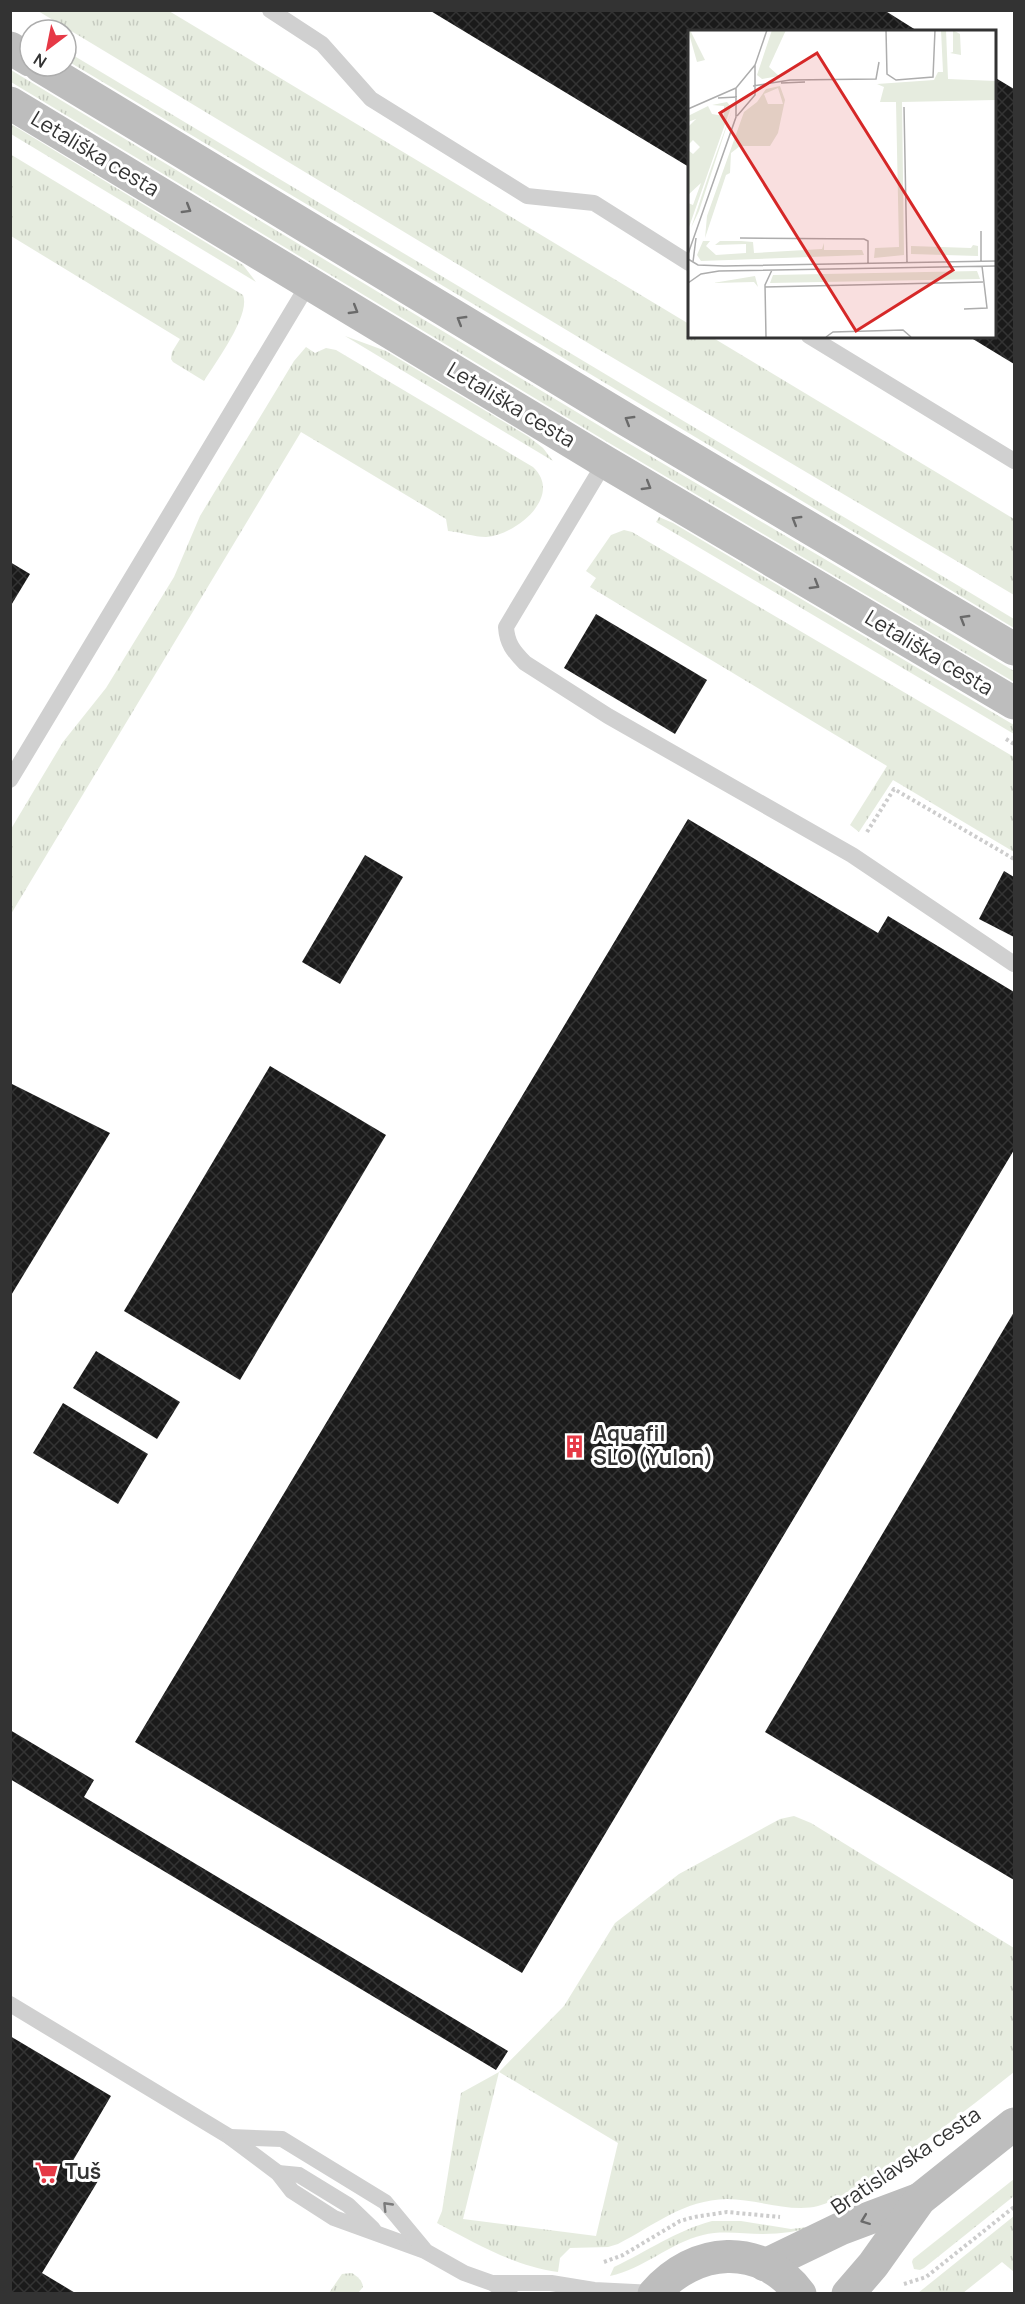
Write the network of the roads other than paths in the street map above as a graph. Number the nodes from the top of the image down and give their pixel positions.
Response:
1 (270, 10) edge
2 (60, 78) edge
3 (10, 103) edge
4 (688, 261) edge
5 (309, 283) junction
6 (812, 338) edge
7 (1014, 461) edge
8 (605, 462) junction
9 (1014, 649) edge
10 (1014, 703) edge
11 (10, 780) edge
12 (1014, 964) edge
13 (10, 2004) edge
14 (1014, 2124) edge
15 (230, 2137) junction
16 (920, 2199) junction
17 (425, 2251) junction
18 (765, 2265) junction
19 (492, 2283) junction
20 (654, 2293) edge
21 (510, 2294) edge
22 (800, 2294) edge
23 (848, 2294) edge

1 - 4 lane
9 -> 2 main road
3 -> 5 main road, Letališka cesta
5 -> 8 main road, Letališka cesta
5 - 11 lane
6 - 7 lane
8 -> 10 main road, Letališka cesta
8 - 12 lane
13 - 15 lane
14 - 16 main road, Bratislavska cesta
15 - 17 lane
17 -> 15 lane
16 -> 18 main road, Bratislavska cesta
16 - 23 main road, Bratislavska cesta
17 - 19 lane
18 - 20 main road
18 - 22 main road
19 - 20 lane
19 - 21 lane

